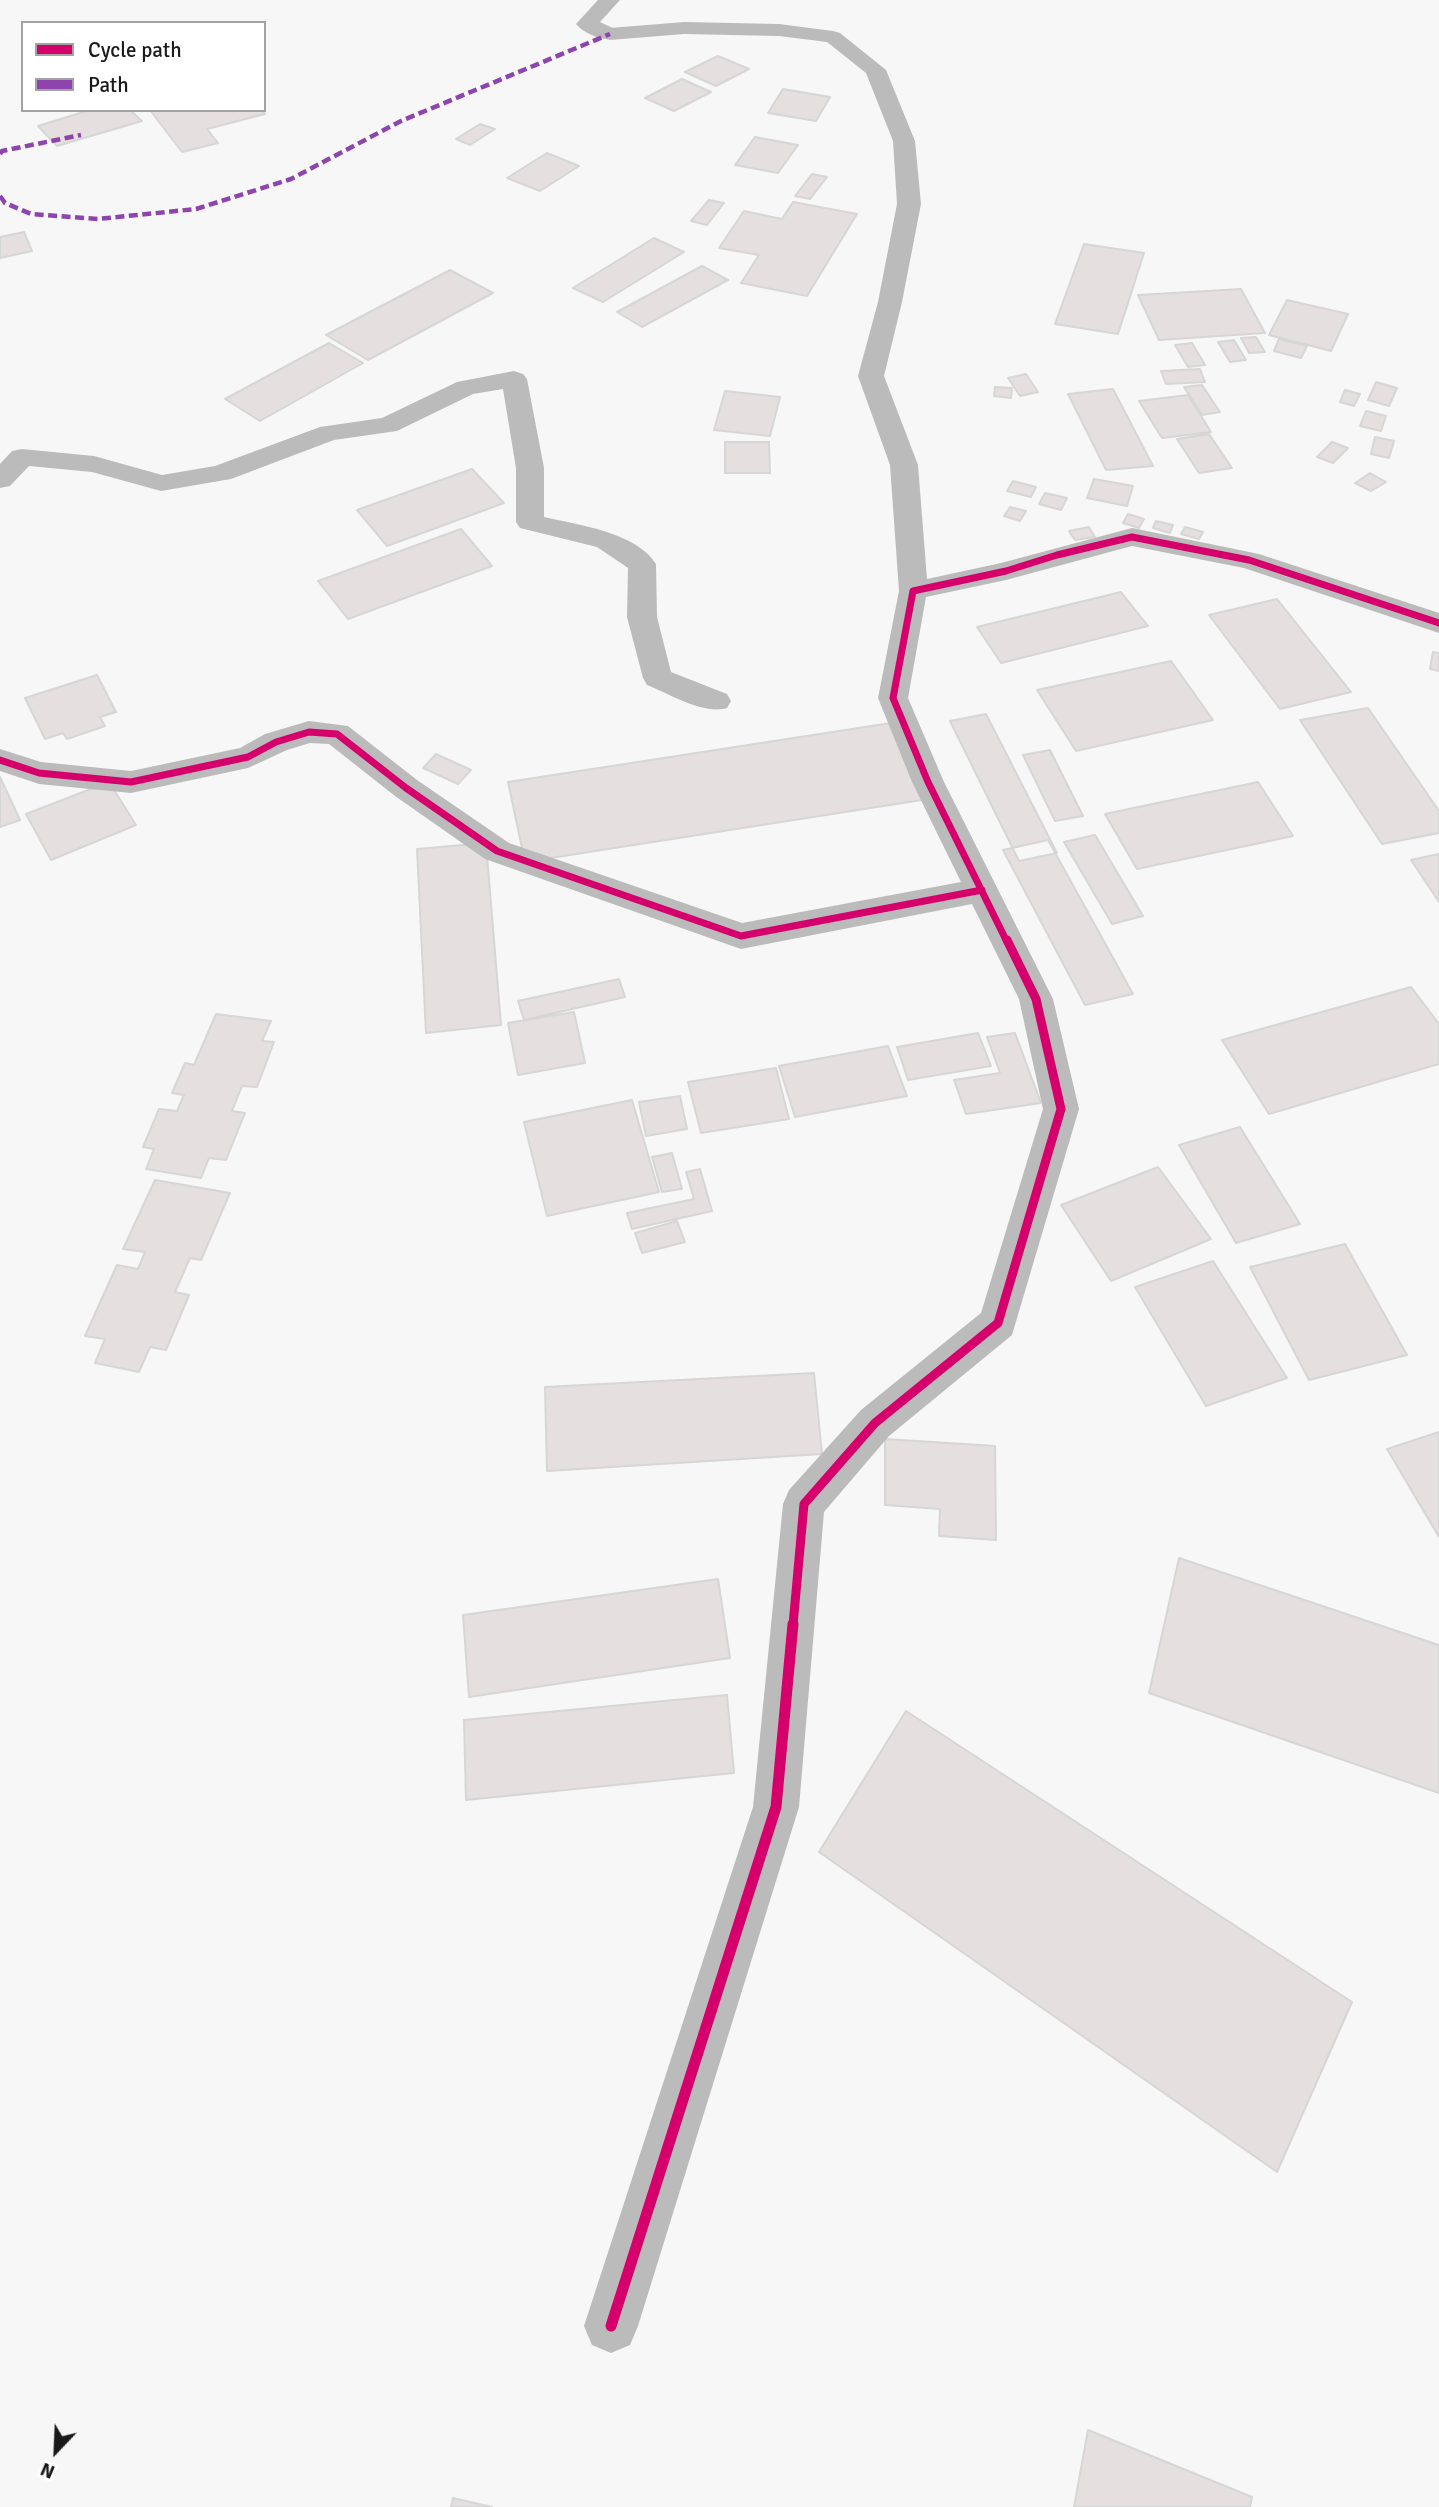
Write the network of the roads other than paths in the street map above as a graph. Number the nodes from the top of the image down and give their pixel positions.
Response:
1 (610, 0) edge
2 (610, 34) joint
3 (0, 480) edge
4 (913, 591) junction
5 (1439, 623) edge
6 (716, 701) dead end
7 (0, 760) edge
8 (982, 890) junction
9 (611, 2326) dead end

1 - 2 street
2 - 4 street
3 - 6 street
4 - 5 street
4 - 8 street
7 - 8 street
8 - 9 street

